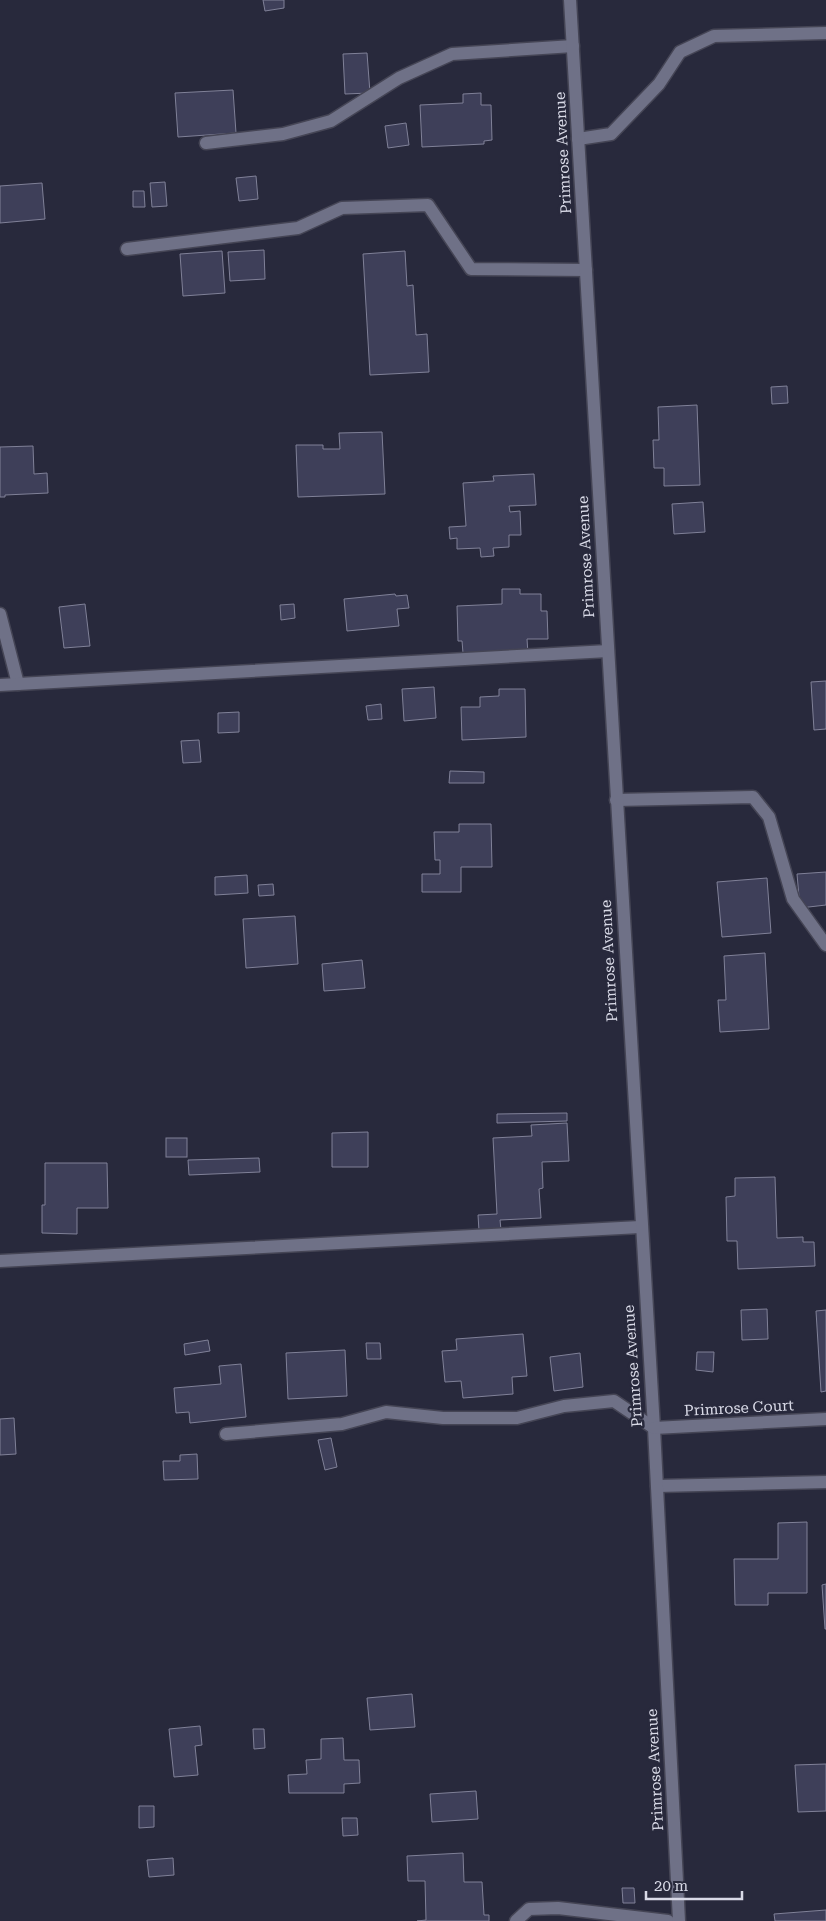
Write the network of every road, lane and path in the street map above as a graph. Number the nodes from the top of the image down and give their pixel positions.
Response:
1 (570, 0) edge
2 (826, 33) edge
3 (573, 46) junction
4 (578, 139) junction
5 (206, 143) dead end
6 (127, 250) dead end
7 (586, 270) junction
8 (0, 614) edge
9 (608, 651) junction
10 (18, 684) junction
11 (0, 685) edge
12 (616, 800) junction
13 (826, 945) edge
14 (640, 1227) junction
15 (0, 1261) edge
16 (826, 1419) edge
17 (654, 1428) junction
18 (226, 1434) dead end
19 (826, 1482) edge
20 (657, 1486) junction
21 (516, 1921) edge
22 (668, 1921) edge
23 (679, 1921) edge

1 - 3 street, Primrose Avenue
2 - 4 street
3 - 4 street, Primrose Avenue
3 - 5 street
4 - 7 street, Primrose Avenue
6 - 7 street
7 - 9 street, Primrose Avenue
8 - 10 street
9 - 10 street
9 - 12 street, Primrose Avenue
10 - 11 street
12 - 13 street
12 - 14 street, Primrose Avenue
14 - 15 street
14 - 17 street, Primrose Avenue
16 - 17 street, Primrose Court
17 - 18 street
17 - 20 street, Primrose Avenue
19 - 20 street
20 - 23 street, Primrose Avenue
21 - 22 street

